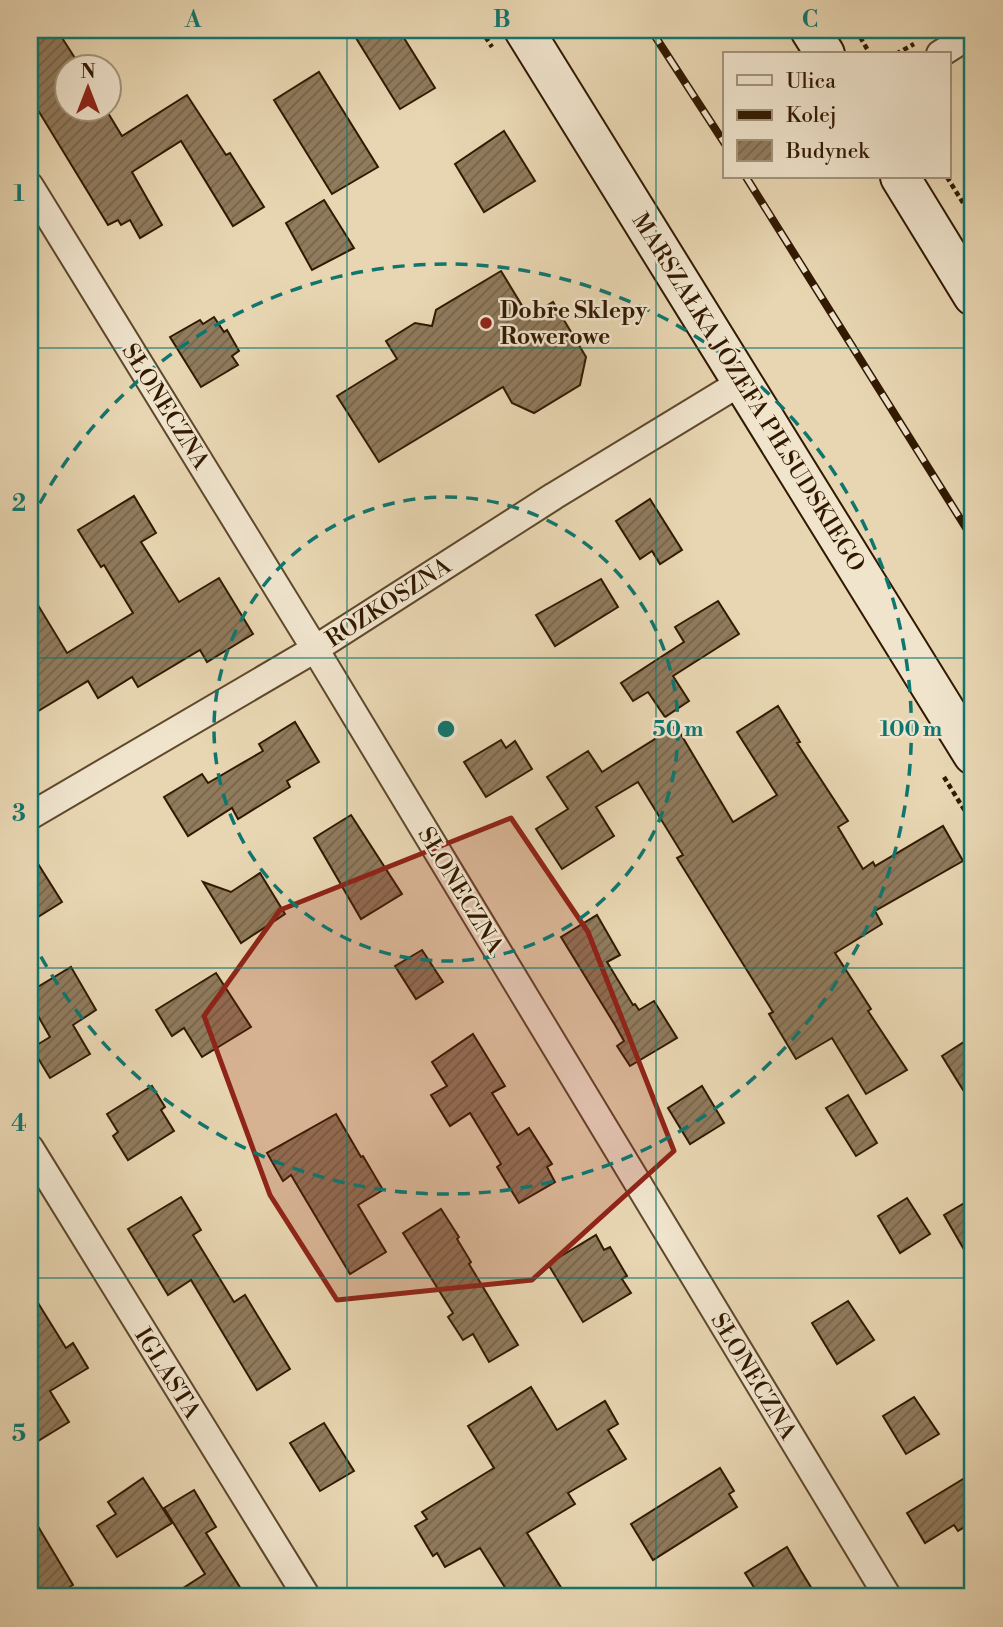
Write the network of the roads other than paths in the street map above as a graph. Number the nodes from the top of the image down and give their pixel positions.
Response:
1 (524, 30) edge
2 (810, 30) edge
3 (973, 33) edge
4 (824, 52) edge
5 (943, 52) edge
6 (901, 178) edge
7 (30, 186) edge
8 (973, 296) edge
9 (743, 381) junction
10 (315, 649) junction
11 (973, 755) edge
12 (30, 816) edge
13 (30, 1149) edge
14 (307, 1597) edge
15 (888, 1597) edge

1 - 9 main road, MARSZAŁKA JÓZEFA PIŁSUDSKIEGO
2 - 4 main road
3 - 5 street
6 - 8 main road
7 - 10 street, SŁONECZNA
9 - 10 street, ROZKOSZNA
9 - 11 main road, MARSZAŁKA JÓZEFA PIŁSUDSKIEGO
10 - 12 street, ROZKOSZNA
10 - 15 street, SŁONECZNA
13 - 14 street, IGLASTA

